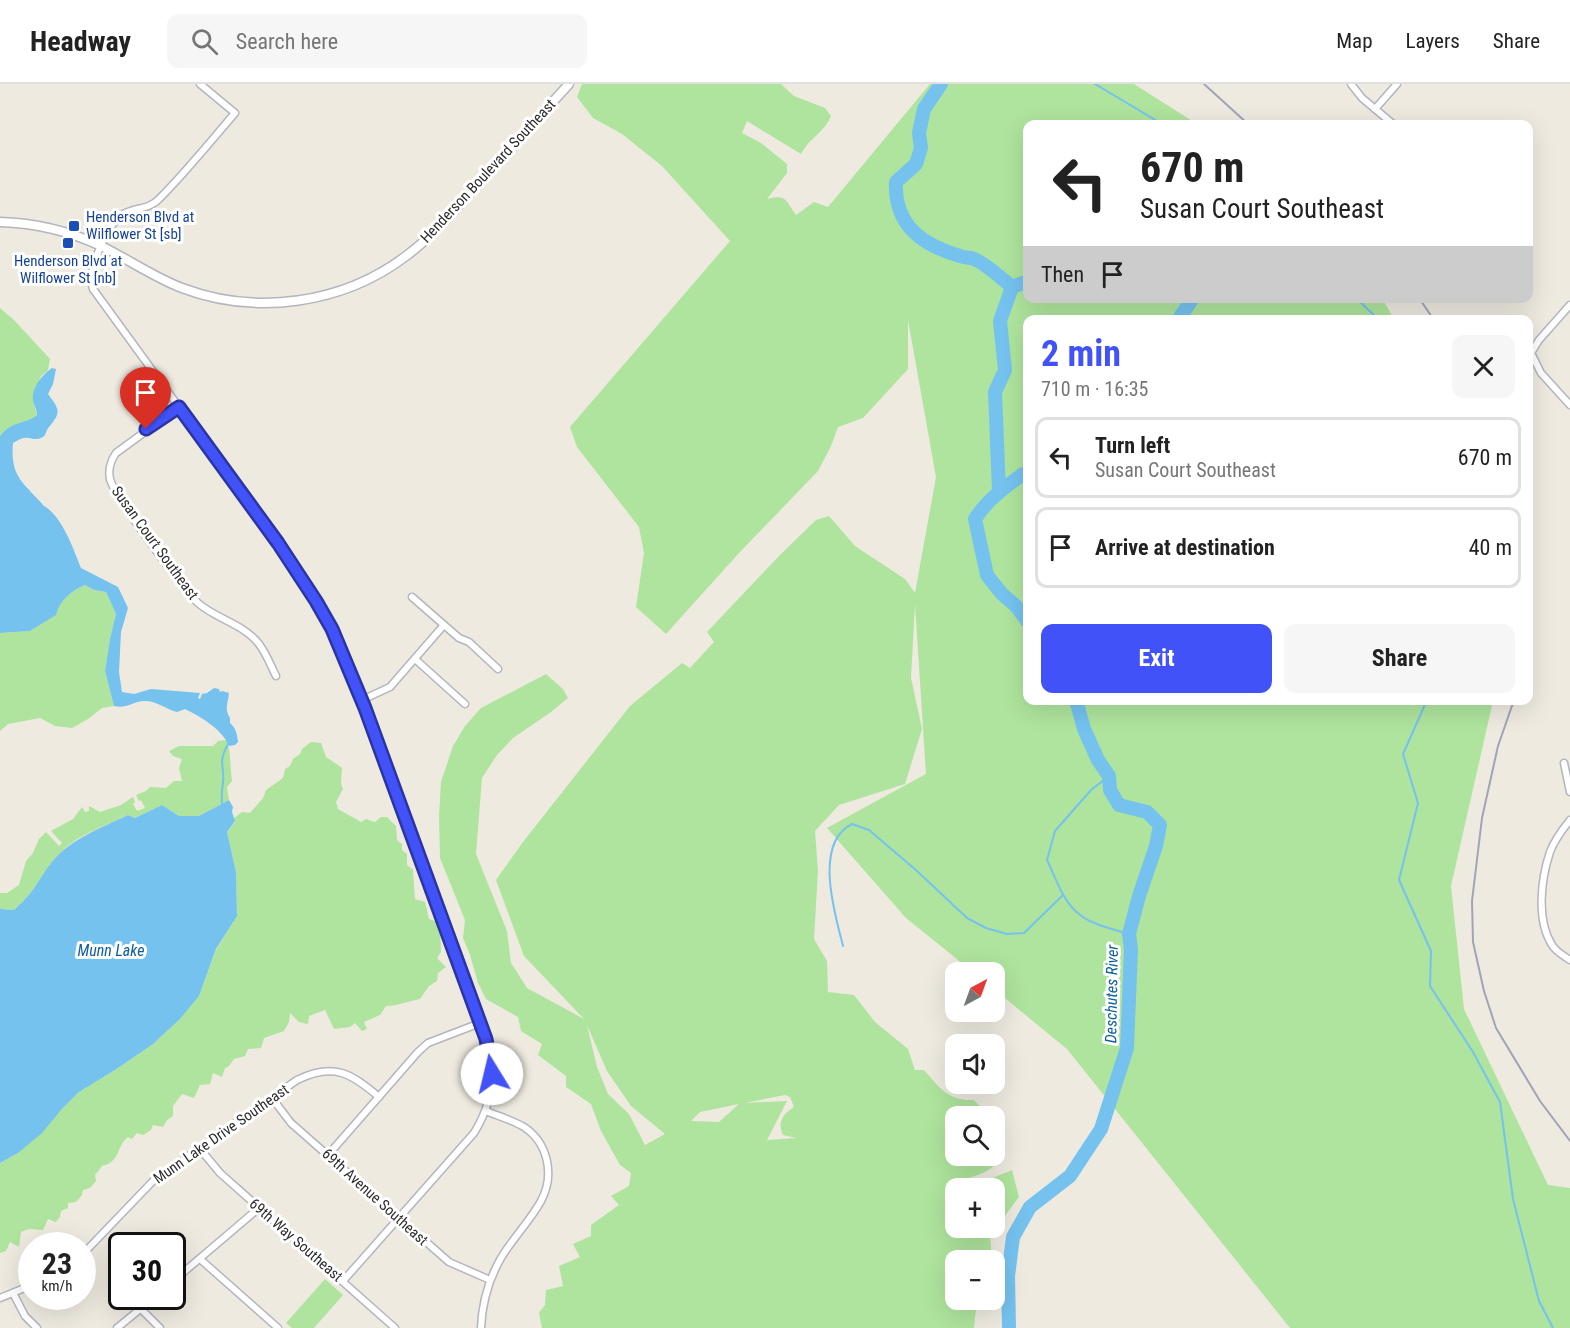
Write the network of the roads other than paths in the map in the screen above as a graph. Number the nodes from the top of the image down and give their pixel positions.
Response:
1 (200, 84) edge
2 (568, 84) edge
3 (1351, 84) edge
4 (1397, 84) edge
5 (1375, 109) junction
6 (1388, 120) edge
7 (0, 222) edge
8 (101, 246) junction
9 (1570, 305) edge
10 (1533, 351) edge
11 (1533, 355) edge
12 (1570, 405) edge
13 (179, 407) junction
14 (412, 597) dead end
15 (444, 626) junction
16 (415, 659) junction
17 (498, 669) dead end
18 (276, 676) dead end
19 (362, 700) junction
20 (465, 704) dead end
21 (1564, 762) dead end
22 (1570, 792) edge
23 (1570, 820) edge
24 (1570, 960) edge
25 (480, 1023) junction
26 (380, 1097) junction
27 (272, 1098) junction
28 (486, 1111) junction
29 (200, 1149) junction
30 (328, 1155) junction
31 (259, 1208) junction
32 (399, 1219) junction
33 (96, 1240) edge
34 (200, 1259) junction
35 (186, 1270) edge
36 (490, 1280) junction
37 (343, 1281) junction
38 (18, 1291) edge
39 (13, 1293) junction
40 (0, 1298) edge
41 (140, 1310) edge
42 (142, 1310) edge
43 (38, 1328) edge
44 (117, 1328) edge
45 (160, 1328) edge
46 (278, 1328) edge
47 (394, 1328) edge
48 (482, 1328) edge

1 - 8 street
2 - 8 street, Henderson Boulevard Southeast
3 - 5 street
4 - 5 street
5 - 6 street
7 - 8 street, Henderson Boulevard Southeast
8 - 13 street
9 - 10 street
11 - 12 street
13 - 18 street, Susan Court Southeast
13 - 19 street
14 - 15 street
15 - 16 street
15 - 17 street
16 - 19 street
16 - 20 street
19 - 25 street
21 - 22 street
23 - 24 street
25 - 26 street
25 - 28 street
26 - 27 street, Munn Lake Drive Southeast
26 - 30 street
27 - 29 street, Munn Lake Drive Southeast
27 - 30 street, 69th Avenue Southeast
28 - 32 street
28 - 36 street
29 - 31 street, 69th Way Southeast
29 - 33 street, Munn Lake Drive Southeast
30 - 32 street, 69th Avenue Southeast
31 - 34 street
31 - 37 street, 69th Way Southeast
32 - 36 street, 69th Avenue Southeast
32 - 37 street
34 - 35 street
34 - 46 street
36 - 48 street
37 - 47 street, 69th Way Southeast
38 - 39 street
39 - 40 street
39 - 43 street
41 - 44 street
42 - 45 street

